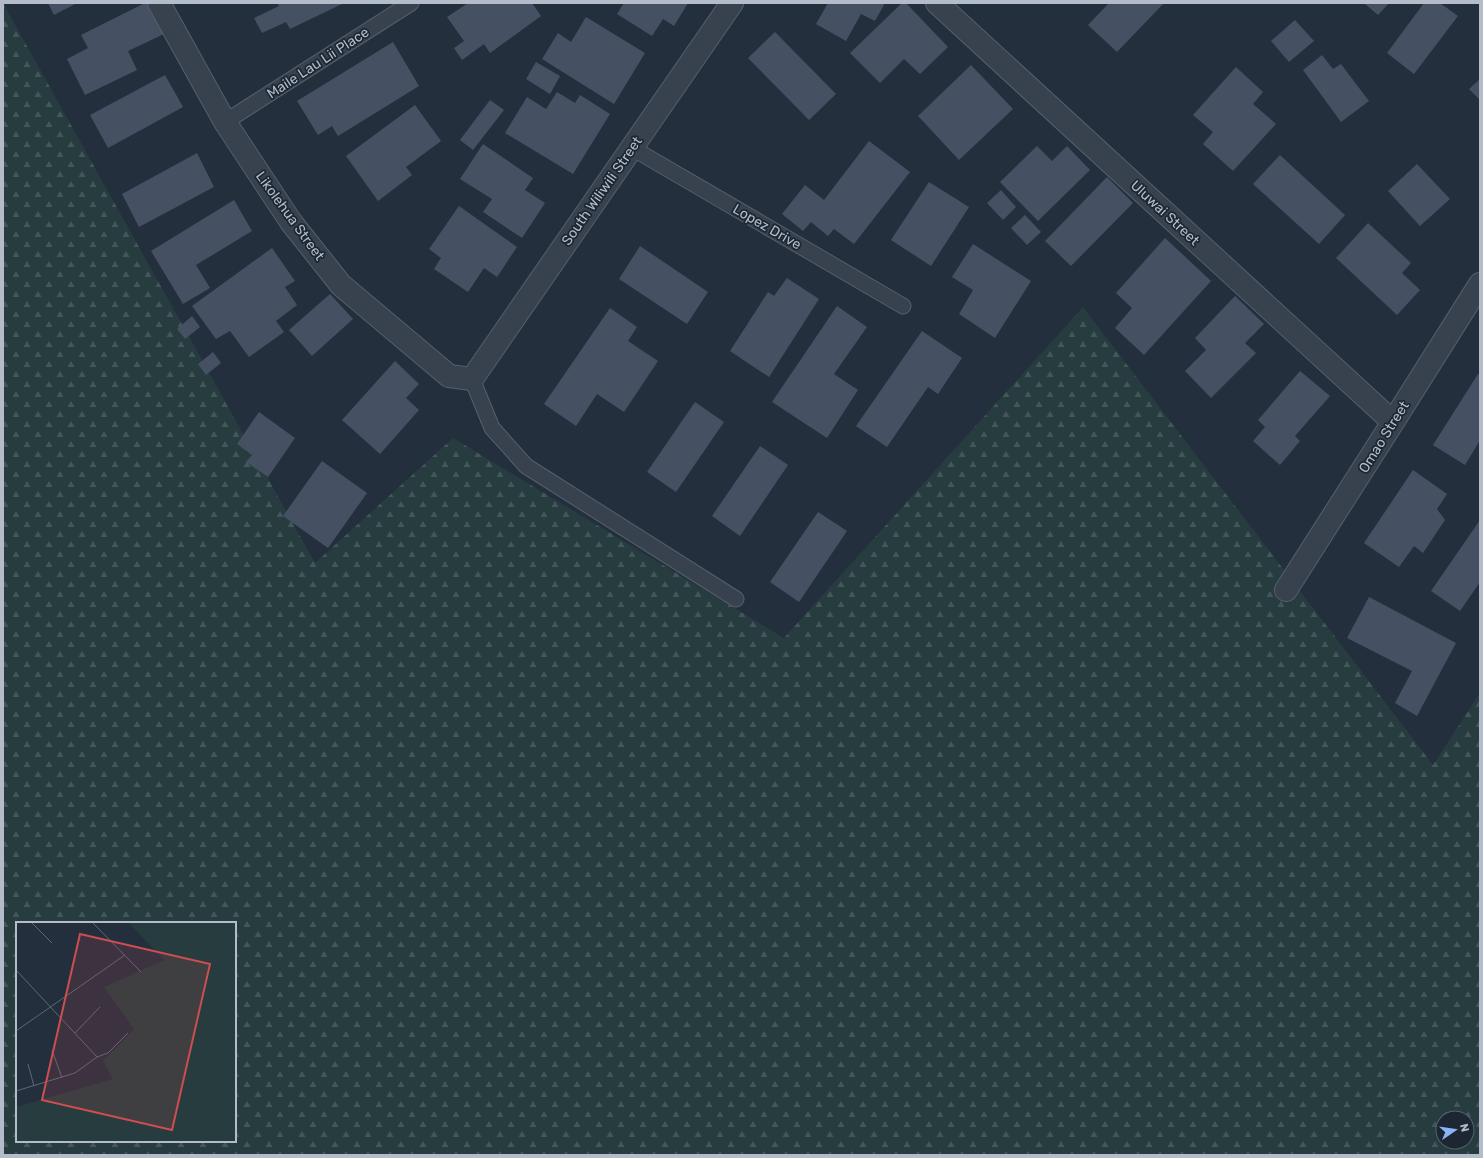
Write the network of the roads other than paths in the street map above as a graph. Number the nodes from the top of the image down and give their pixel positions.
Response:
1 (159, 3) edge
2 (411, 3) edge
3 (732, 3) edge
4 (937, 3) edge
5 (225, 122) junction
6 (632, 148) junction
7 (1480, 284) edge
8 (903, 306) dead end
9 (472, 379) junction
10 (1393, 422) junction
11 (1286, 590) dead end
12 (736, 599) dead end

1 - 5 street, Likolehua Street
2 - 5 lane, Maile Lau Lii Place
3 - 6 street, South Wiliwili Street
4 - 10 street, Uluwai Street
5 - 9 street, Likolehua Street
6 - 8 lane, Lopez Drive
6 - 9 street, South Wiliwili Street
7 - 10 street, Omao Street
9 - 12 lane
10 - 11 street, Omao Street

